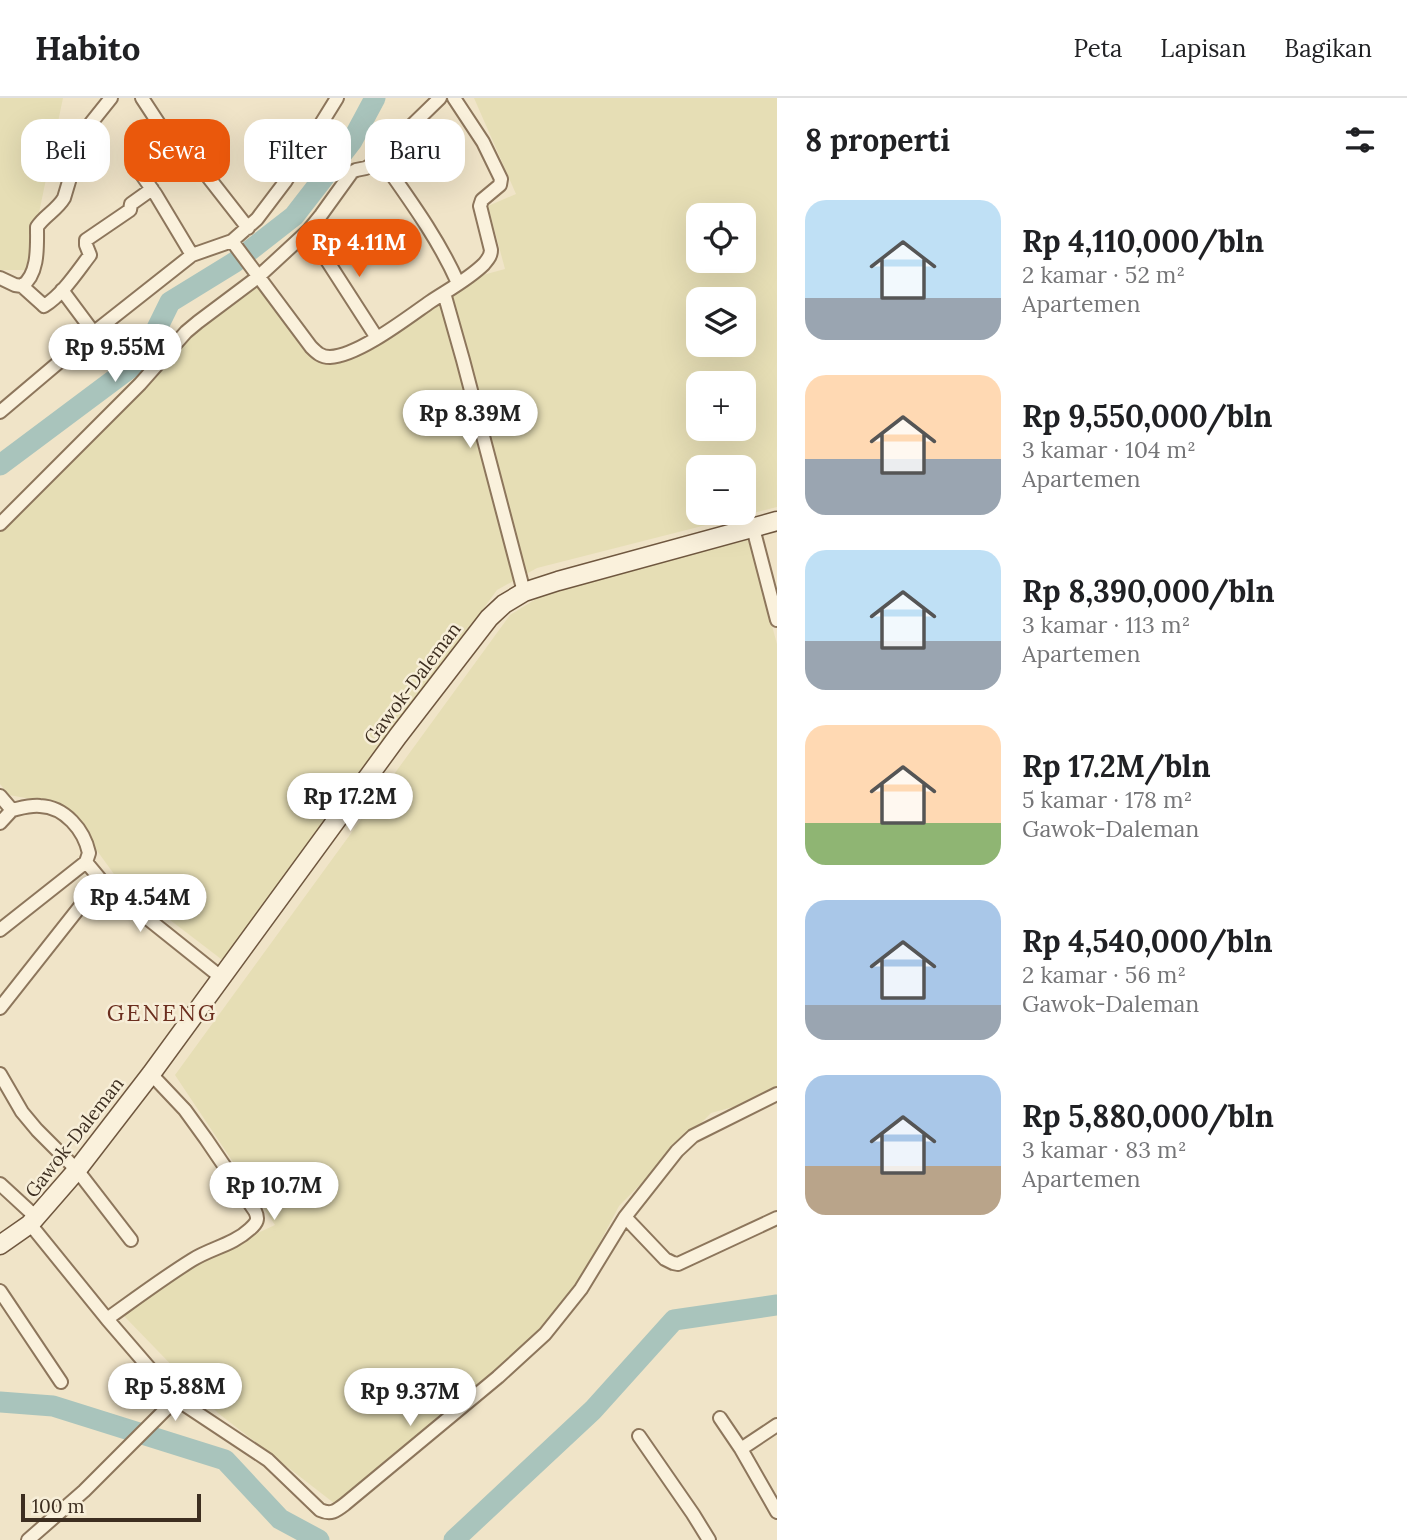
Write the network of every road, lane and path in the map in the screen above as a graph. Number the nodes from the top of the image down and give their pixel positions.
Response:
1 (111, 98) edge
2 (142, 98) edge
3 (337, 98) edge
4 (440, 98) edge
5 (454, 98) edge
6 (418, 119) edge
7 (365, 167) edge
8 (147, 182) edge
9 (398, 182) edge
10 (152, 190) junction
11 (248, 228) junction
12 (311, 235) junction
13 (233, 243) junction
14 (192, 254) junction
15 (0, 278) edge
16 (458, 283) junction
17 (22, 286) junction
18 (264, 286) junction
19 (62, 290) junction
20 (445, 296) junction
21 (94, 332) junction
22 (377, 338) junction
23 (0, 412) edge
24 (777, 522) edge
25 (0, 524) edge
26 (753, 528) junction
27 (524, 592) junction
28 (777, 620) edge
29 (0, 796) edge
30 (12, 810) junction
31 (0, 823) edge
32 (86, 862) junction
33 (101, 880) junction
34 (0, 930) edge
35 (222, 978) junction
36 (0, 1008) edge
37 (0, 1074) edge
38 (151, 1074) junction
39 (777, 1094) edge
40 (77, 1170) junction
41 (0, 1184) edge
42 (625, 1217) junction
43 (777, 1218) edge
44 (34, 1221) junction
45 (131, 1241) dead end
46 (0, 1245) edge
47 (0, 1291) edge
48 (107, 1319) junction
49 (61, 1382) dead end
50 (176, 1399) junction
51 (720, 1418) dead end
52 (777, 1425) edge
53 (639, 1436) dead end
54 (741, 1449) junction
55 (777, 1512) edge
56 (28, 1540) edge
57 (709, 1540) edge

1 - 17 street
2 - 11 street
3 - 11 street
4 - 6 street
5 - 16 street
7 - 12 street
8 - 10 street
9 - 16 street
10 - 14 street
10 - 19 street
11 - 13 street
12 - 18 street
12 - 22 street
13 - 14 street
13 - 18 street
14 - 21 street
15 - 17 street
16 - 20 street
17 - 19 street
18 - 22 street
18 - 25 street
19 - 21 street
20 - 22 street
20 - 27 street
21 - 23 street
24 - 26 street, Gawok-Daleman
26 - 27 street, Gawok-Daleman
26 - 28 street
27 - 35 street, Gawok-Daleman
29 - 30 street
30 - 31 street
30 - 32 street
32 - 33 street
32 - 34 street
33 - 35 street
33 - 36 street
35 - 38 street, Gawok-Daleman
37 - 40 street
38 - 40 street, Gawok-Daleman
38 - 48 street
39 - 42 street
40 - 44 street, Gawok-Daleman
40 - 45 street
41 - 44 street
42 - 43 street
42 - 50 street
44 - 46 street, Gawok-Daleman
44 - 48 street
47 - 49 street
48 - 50 street
50 - 56 street
51 - 54 street
52 - 54 street
53 - 57 street
54 - 55 street

